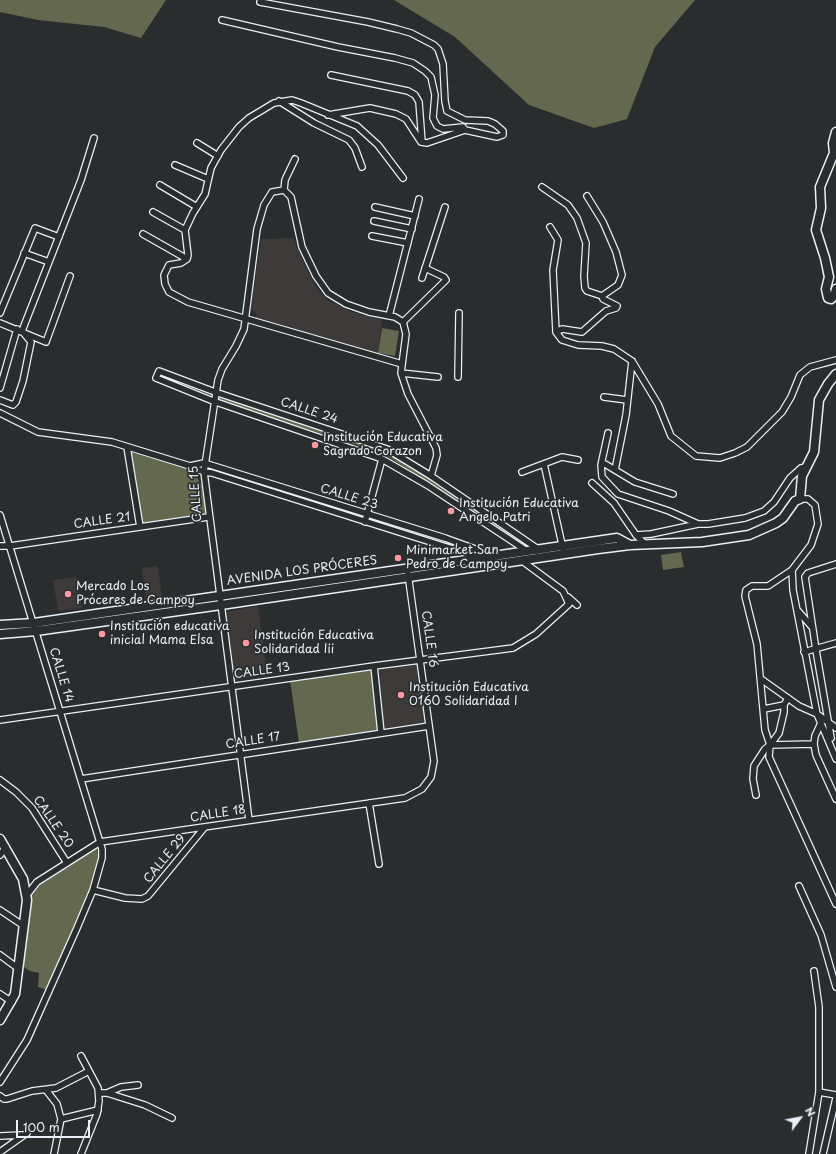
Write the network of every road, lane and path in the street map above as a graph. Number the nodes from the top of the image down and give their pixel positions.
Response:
1 (260, 2) dead end
2 (222, 20) dead end
3 (331, 75) dead end
4 (279, 101) junction
5 (328, 115) junction
6 (465, 130) junction
7 (836, 132) edge
8 (94, 138) dead end
9 (422, 142) junction
10 (197, 143) dead end
11 (835, 151) edge
12 (218, 156) junction
13 (295, 159) dead end
14 (175, 166) dead end
15 (362, 167) dead end
16 (403, 178) dead end
17 (208, 179) junction
18 (160, 185) dead end
19 (542, 187) dead end
20 (286, 192) junction
21 (587, 196) dead end
22 (419, 199) dead end
23 (197, 207) junction
24 (375, 207) dead end
25 (445, 207) dead end
26 (153, 212) dead end
27 (415, 216) junction
28 (374, 221) dead end
29 (550, 227) dead end
30 (412, 229) junction
31 (185, 230) junction
32 (142, 234) dead end
33 (372, 236) dead end
34 (59, 237) junction
35 (408, 243) junction
36 (24, 253) junction
37 (187, 259) junction
38 (49, 262) junction
39 (425, 268) junction
40 (70, 276) dead end
41 (422, 278) dead end
42 (836, 289) edge
43 (602, 296) junction
44 (0, 313) edge
45 (459, 313) dead end
46 (389, 316) junction
47 (246, 318) junction
48 (403, 322) junction
49 (0, 323) edge
50 (19, 330) junction
51 (556, 332) junction
52 (836, 360) edge
53 (632, 361) junction
54 (402, 364) junction
55 (401, 373) junction
56 (836, 374) edge
57 (438, 377) dead end
58 (458, 377) dead end
59 (0, 388) edge
60 (215, 392) junction
61 (604, 397) dead end
62 (0, 400) edge
63 (626, 400) junction
64 (213, 401) junction
65 (0, 413) edge
66 (608, 433) dead end
67 (127, 448) junction
68 (382, 459) junction
69 (578, 460) dead end
70 (204, 463) junction
71 (544, 464) junction
72 (601, 465) junction
73 (190, 466) junction
74 (807, 467) junction
75 (615, 470) junction
76 (204, 472) junction
77 (522, 472) dead end
78 (431, 476) junction
79 (592, 483) dead end
80 (672, 494) dead end
81 (800, 499) junction
82 (0, 514) edge
83 (367, 514) junction
84 (208, 517) junction
85 (365, 522) junction
86 (698, 524) junction
87 (140, 527) junction
88 (636, 535) junction
89 (630, 544) junction
90 (645, 544) junction
91 (562, 545) junction
92 (0, 546) edge
93 (10, 546) junction
94 (538, 549) junction
95 (526, 550) junction
96 (564, 554) junction
97 (492, 555) junction
98 (478, 557) junction
99 (540, 558) junction
100 (525, 560) junction
101 (494, 564) junction
102 (836, 564) edge
103 (480, 566) junction
104 (407, 568) junction
105 (792, 570) junction
106 (408, 577) junction
107 (565, 593) junction
108 (219, 596) junction
109 (221, 605) junction
110 (577, 605) dead end
111 (797, 610) junction
112 (0, 625) edge
113 (35, 627) junction
114 (812, 627) junction
115 (0, 634) edge
116 (836, 643) edge
117 (816, 650) junction
118 (804, 652) junction
119 (421, 659) junction
120 (374, 666) junction
121 (761, 679) junction
122 (232, 686) junction
123 (788, 698) junction
124 (784, 705) junction
125 (764, 709) junction
126 (61, 711) junction
127 (817, 714) junction
128 (0, 720) edge
129 (828, 722) junction
130 (821, 723) junction
131 (429, 726) junction
132 (836, 728) edge
133 (381, 733) junction
134 (825, 734) junction
135 (834, 740) edge
136 (814, 744) junction
137 (770, 745) junction
138 (241, 754) junction
139 (836, 759) edge
140 (0, 780) edge
141 (81, 780) junction
142 (426, 784) joint
143 (756, 795) dead end
144 (836, 799) edge
145 (369, 803) junction
146 (249, 820) junction
147 (204, 828) junction
148 (0, 839) edge
149 (100, 842) junction
150 (6, 847) junction
151 (0, 855) edge
152 (68, 863) junction
153 (379, 864) dead end
154 (799, 886) dead end
155 (93, 890) junction
156 (26, 896) junction
157 (836, 904) edge
158 (0, 910) edge
159 (24, 926) junction
160 (0, 955) edge
161 (19, 969) junction
162 (814, 971) dead end
163 (836, 987) edge
164 (0, 994) edge
165 (12, 1002) junction
166 (0, 1020) edge
167 (82, 1056) dead end
168 (89, 1071) junction
169 (0, 1082) edge
170 (138, 1085) dead end
171 (46, 1090) junction
172 (819, 1092) junction
173 (99, 1093) junction
174 (107, 1093) junction
175 (836, 1095) edge
176 (0, 1096) edge
177 (836, 1098) edge
178 (98, 1110) junction
179 (172, 1118) dead end
180 (61, 1119) junction
181 (0, 1136) edge
182 (0, 1152) edge
183 (54, 1154) edge
184 (81, 1154) edge
185 (809, 1154) edge
186 (824, 1154) edge

1 - 6 street
2 - 6 street
3 - 9 street
4 - 5 street
4 - 12 street
4 - 15 street
5 - 9 street
5 - 16 street
6 - 9 street
7 - 11 main road
8 - 34 street
10 - 12 street
11 - 42 main road
12 - 17 street
13 - 20 street
14 - 17 street
17 - 23 street
18 - 23 street
19 - 43 street
20 - 46 street
20 - 47 street, CALLE 15
21 - 43 street
22 - 27 street
23 - 31 street
24 - 27 street
25 - 39 street
26 - 31 street
27 - 30 street
28 - 30 street
29 - 51 street
30 - 35 street
31 - 37 street
32 - 37 street
33 - 35 street
34 - 36 street
34 - 38 street
35 - 46 street
36 - 38 street
36 - 44 street
37 - 47 street
38 - 50 street
39 - 41 street
39 - 48 street
40 - 50 street
43 - 51 street
45 - 58 street
46 - 48 street
47 - 54 street
47 - 60 street, CALLE 15
48 - 54 street
49 - 50 street
50 - 59 street
50 - 62 street
51 - 53 street
52 - 53 street
53 - 63 street
54 - 55 street
55 - 57 street
55 - 78 street
56 - 74 main road
60 - 64 street, CALLE 15
60 - 64 street, CALLE 24
60 - 78 street, CALLE 24
61 - 63 street
63 - 75 street
64 - 68 street, CALLE 24
64 - 70 street, CALLE 15
65 - 67 street, CALLE 23
66 - 72 street
67 - 73 street, CALLE 23
67 - 87 street
68 - 83 street
68 - 95 street, CALLE 24
69 - 71 street
70 - 73 street, CALLE 23
70 - 76 street, CALLE 15
70 - 83 street, CALLE 23
71 - 77 street
71 - 91 street
72 - 75 street
72 - 86 street
73 - 76 street, CALLE 23
74 - 81 main road
74 - 86 street
75 - 80 street
76 - 84 street, CALLE 15
76 - 85 street, CALLE 23
78 - 94 street, CALLE 24
79 - 88 street
81 - 90 main road, AVENIDA LOS PRÓCERES
81 - 105 street
82 - 93 street, CALLE 14
83 - 85 street
83 - 97 street, CALLE 23
84 - 87 street, CALLE 21
84 - 108 street, CALLE 15
85 - 98 street, CALLE 23
86 - 88 street
87 - 93 street, CALLE 21
88 - 90 street
89 - 90 main road, AVENIDA LOS PRÓCERES
89 - 91 main road, AVENIDA LOS PRÓCERES
89 - 96 main road, AVENIDA LOS PRÓCERES
91 - 94 main road, AVENIDA LOS PRÓCERES
91 - 96 street
92 - 93 street, CALLE 21
93 - 113 street, CALLE 14
94 - 95 main road, AVENIDA LOS PRÓCERES
94 - 99 street
95 - 97 main road, AVENIDA LOS PRÓCERES
95 - 100 street
96 - 99 main road, AVENIDA LOS PRÓCERES
97 - 98 main road, AVENIDA LOS PRÓCERES
97 - 101 street
98 - 103 street
98 - 104 main road, AVENIDA LOS PRÓCERES
99 - 100 main road, AVENIDA LOS PRÓCERES
100 - 101 main road, AVENIDA LOS PRÓCERES
100 - 107 street
101 - 103 main road, AVENIDA LOS PRÓCERES
102 - 114 street
103 - 106 main road, AVENIDA LOS PRÓCERES
104 - 106 street, CALLE 16
104 - 108 main road, AVENIDA LOS PRÓCERES
105 - 111 street
105 - 121 street
106 - 109 main road, AVENIDA LOS PRÓCERES
106 - 119 street, CALLE 16
107 - 110 street
107 - 119 street, CALLE 13
108 - 109 street, CALLE 15
108 - 113 main road, AVENIDA LOS PRÓCERES
109 - 113 main road, AVENIDA LOS PRÓCERES
109 - 122 street, CALLE 15
111 - 114 street
111 - 118 street
112 - 113 main road, AVENIDA LOS PRÓCERES
113 - 115 main road, AVENIDA LOS PRÓCERES
113 - 126 street, CALLE 14
114 - 117 street
116 - 117 street
117 - 118 street
117 - 129 street
118 - 127 street
119 - 120 street, CALLE 13
119 - 131 street, CALLE 16
120 - 122 street, CALLE 13
120 - 133 street
121 - 123 street
121 - 125 street
122 - 126 street, CALLE 13
122 - 138 street, CALLE 15
123 - 124 street
123 - 127 street
124 - 125 street
124 - 137 street
125 - 137 street
126 - 128 street, CALLE 13
126 - 141 street, CALLE 14
127 - 129 street
127 - 130 street
129 - 132 street
129 - 135 street
130 - 134 street
130 - 136 street
131 - 133 street, CALLE 17
131 - 142 street, CALLE 16
133 - 138 street, CALLE 17
134 - 135 street
134 - 139 street
136 - 137 street
136 - 144 street
137 - 143 street
137 - 157 street
138 - 141 street, CALLE 17
138 - 146 street, CALLE 15
140 - 152 street, CALLE 20
141 - 149 street, CALLE 14
142 - 145 street, CALLE 18
145 - 146 street, CALLE 18
145 - 153 street
146 - 147 street, CALLE 18
147 - 149 street, CALLE 18
147 - 155 street, CALLE 29
148 - 150 main road
149 - 152 street, CALLE 18
149 - 155 street, CALLE 14
150 - 151 street
150 - 156 main road
152 - 156 street, CALLE 18
154 - 163 street
155 - 169 street, CALLE 14
156 - 159 main road
158 - 159 street
159 - 161 main road
160 - 161 street
161 - 165 main road
162 - 172 street
164 - 165 street
165 - 166 main road
167 - 168 street
168 - 171 street
168 - 173 street
170 - 174 street
171 - 176 street
171 - 180 street
172 - 175 street
172 - 185 street
173 - 174 street
173 - 178 street
174 - 179 street
177 - 186 street
178 - 180 street
178 - 184 street
180 - 183 street
181 - 182 street

